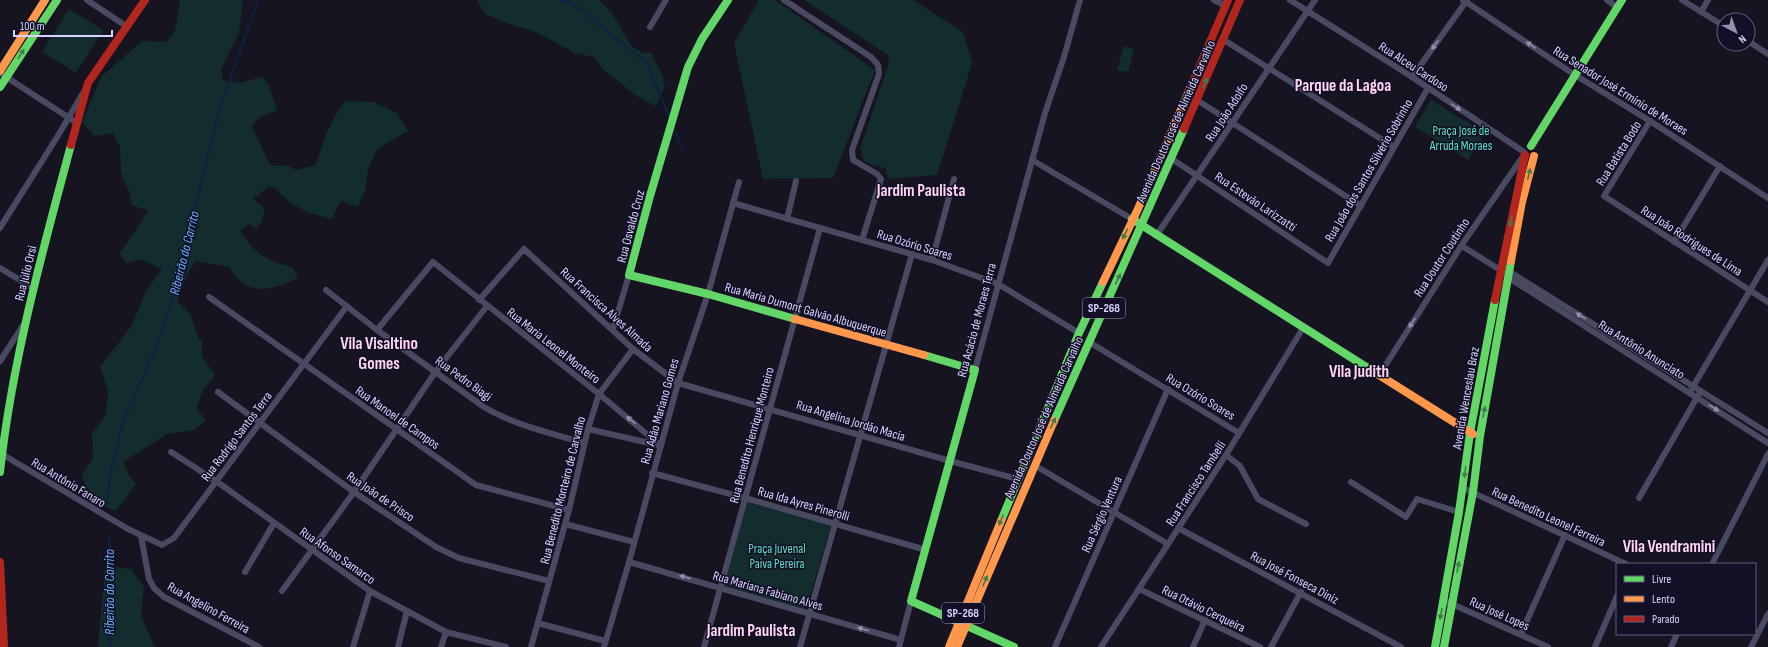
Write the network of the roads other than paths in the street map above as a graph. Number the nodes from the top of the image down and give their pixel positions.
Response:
1 (46, 0) edge
2 (57, 0) edge
3 (87, 0) edge
4 (145, 0) edge
5 (666, 0) edge
6 (728, 0) edge
7 (784, 0) edge
8 (1080, 0) edge
9 (1214, 0) edge
10 (1240, 0) edge
11 (1290, 0) edge
12 (1315, 0) edge
13 (1606, 0) edge
14 (1682, 0) edge
15 (1708, 0) edge
16 (1465, 1) edge
17 (1227, 3) edge
18 (1620, 4) edge
19 (1307, 10) junction
20 (1701, 12) junction
21 (1716, 21) edge
22 (126, 26) junction
23 (650, 27) dead end
24 (1224, 40) junction
25 (1768, 45) edge
26 (1756, 46) edge
27 (1766, 53) edge
28 (1268, 69) junction
29 (2, 74) edge
30 (1575, 75) junction
31 (1412, 77) junction
32 (88, 84) junction
33 (0, 87) edge
34 (1428, 88) junction
35 (1197, 100) junction
36 (68, 117) junction
37 (1650, 121) junction
38 (77, 122) junction
39 (1232, 123) junction
40 (75, 131) junction
41 (59, 134) junction
42 (1394, 147) junction
43 (1528, 153) junction
44 (1172, 158) junction
45 (1032, 160) junction
46 (1720, 166) junction
47 (1197, 175) junction
48 (954, 178) dead end
49 (796, 181) dead end
50 (739, 182) dead end
51 (1604, 196) joint
52 (1768, 198) edge
53 (733, 203) junction
54 (1361, 206) junction
55 (787, 219) junction
56 (1132, 219) junction
57 (1142, 227) junction
58 (0, 228) edge
59 (820, 228) junction
60 (1156, 236) junction
61 (862, 240) junction
62 (1674, 242) junction
63 (1462, 246) junction
64 (912, 254) junction
65 (932, 260) junction
66 (1768, 260) edge
67 (1328, 263) joint
68 (0, 268) edge
69 (1506, 273) junction
70 (629, 274) junction
71 (998, 284) junction
72 (32, 288) junction
73 (326, 290) dead end
74 (1750, 291) junction
75 (708, 294) junction
76 (209, 297) dead end
77 (479, 300) junction
78 (1768, 302) edge
79 (347, 306) junction
80 (487, 306) junction
81 (795, 318) junction
82 (27, 320) junction
83 (1303, 328) junction
84 (613, 329) junction
85 (378, 330) junction
86 (1079, 333) junction
87 (1089, 342) junction
88 (1618, 343) junction
89 (887, 345) junction
90 (633, 349) junction
91 (1484, 355) junction
92 (1494, 357) junction
93 (0, 361) edge
94 (304, 363) junction
95 (975, 370) junction
96 (436, 371) junction
97 (1380, 374) junction
98 (678, 382) junction
99 (1693, 386) junction
100 (1168, 389) junction
101 (1701, 391) junction
102 (218, 392) dead end
103 (1690, 393) junction
104 (599, 394) junction
105 (1697, 397) junction
106 (770, 408) junction
107 (259, 423) junction
108 (396, 429) junction
109 (588, 429) junction
110 (643, 431) junction
111 (1239, 433) junction
112 (1470, 433) junction
113 (1768, 433) edge
114 (861, 435) junction
115 (1480, 436) junction
116 (638, 440) junction
117 (1768, 442) edge
118 (584, 443) junction
119 (660, 446) junction
120 (171, 452) dead end
121 (1, 454) edge
122 (1768, 454) edge
123 (1226, 455) junction
124 (950, 461) junction
125 (1034, 465) junction
126 (0, 472) edge
127 (652, 473) junction
128 (1018, 479) junction
129 (216, 481) junction
130 (1351, 482) dead end
131 (1463, 488) junction
132 (354, 492) junction
133 (1473, 492) junction
134 (745, 498) junction
135 (1639, 498) dead end
136 (569, 510) junction
137 (1114, 512) junction
138 (1460, 512) junction
139 (274, 523) junction
140 (565, 524) junction
141 (836, 524) junction
142 (1306, 524) dead end
143 (1178, 528) junction
144 (128, 529) joint
145 (1565, 535) junction
146 (141, 536) junction
147 (634, 542) junction
148 (1168, 544) junction
149 (312, 550) junction
150 (926, 550) junction
151 (0, 562) edge
152 (629, 562) junction
153 (1624, 563) edge
154 (1713, 563) edge
155 (245, 572) dead end
156 (549, 581) junction
157 (720, 588) junction
158 (1139, 589) junction
159 (282, 591) dead end
160 (370, 591) junction
161 (1301, 592) junction
162 (1616, 598) edge
163 (912, 601) junction
164 (1447, 601) junction
165 (407, 611) junction
166 (810, 614) junction
167 (1768, 614) edge
168 (1205, 620) junction
169 (538, 623) junction
170 (963, 624) junction
171 (446, 632) junction
172 (1520, 634) junction
173 (1677, 635) edge
174 (901, 640) junction
175 (3, 641) edge
176 (605, 644) edge
177 (1753, 646) edge
178 (259, 647) edge
179 (353, 647) edge
180 (398, 647) edge
181 (441, 647) edge
182 (506, 647) edge
183 (531, 647) edge
184 (704, 647) edge
185 (800, 647) edge
186 (899, 647) edge
187 (949, 647) edge
188 (957, 647) edge
189 (1014, 647) edge
190 (1055, 647) edge
191 (1101, 647) edge
192 (1193, 647) edge
193 (1260, 647) edge
194 (1271, 647) edge
195 (1401, 647) edge
196 (1435, 647) edge
197 (1444, 647) edge
198 (1548, 647) edge
199 (1595, 647) edge
200 (1671, 647) edge

1 - 29 main road
29 -> 2 main road
3 - 22 street
4 - 22 main road, Rua Júlio Orsi
5 - 23 street
6 - 70 main road, Rua Osvaldo Cruz
7 - 61 street
8 - 45 street, Rua Acácio de Moraes Terra
9 - 17 street
10 - 24 main road, Avenida Doutor José de Almeida Carvalho / SP-268
11 - 19 street, Rua Alceu Cardoso
12 - 19 street, Rua João Adolfo
13 - 18 street
14 - 20 street
15 - 20 street
30 -> 16 street, Rua Senador José Ermínio de Moraes
16 -> 31 street
17 - 56 main road, Avenida Doutor José de Almeida Carvalho / SP-268
18 - 30 main road, Rua Doutor Coutinho
19 - 28 street, Rua João Adolfo
19 - 31 street, Rua Alceu Cardoso
20 - 21 street
22 - 32 main road, Rua Júlio Orsi
24 - 28 street
35 -> 24 main road, Avenida Doutor José de Almeida Carvalho / SP-268
25 - 27 street
26 - 27 street
28 - 39 street, Rua João Adolfo
28 - 42 street
29 - 33 main road
29 - 36 street
30 - 37 street, Rua Senador José Ermínio de Moraes
30 - 43 main road, Rua Doutor Coutinho
31 - 34 street, Rua Alceu Cardoso
32 - 36 street
32 - 38 main road, Rua Júlio Orsi
34 - 42 street, Rua João dos Santos Silvério Sobrinho
34 -> 43 street, Rua Alceu Cardoso
35 - 39 street
35 - 44 main road, Avenida Doutor José de Almeida Carvalho / SP-268
36 - 38 street
36 - 41 street
37 - 46 street, Rua Senador José Ermínio de Moraes
37 - 51 street, Rua Batista Bodo
38 - 40 main road, Rua Júlio Orsi
39 - 47 street, Rua João Adolfo
39 - 54 street
40 - 41 street
40 - 72 main road, Rua Júlio Orsi
41 - 58 street
42 - 54 street, Rua João dos Santos Silvério Sobrinho
43 - 63 street, Rua Doutor Coutinho
43 - 69 main road, Avenida Wenceslau Braz
44 - 47 street, Rua Estevão Larizzatti
44 - 57 main road, Avenida Doutor José de Almeida Carvalho / SP-268
45 - 56 street
45 - 71 street, Rua Acácio de Moraes Terra
46 - 52 street, Rua Senador José Ermínio de Moraes
46 - 62 street
47 - 60 street, Rua João Adolfo
47 - 67 street, Rua Estevão Larizzatti
48 - 65 street
49 - 55 street
50 - 53 street, Rua Adão Mariano Gomes
51 - 62 street, Rua João Rodrigues de Lima
53 - 55 street, Rua Ozório Soares
53 - 75 street, Rua Adão Mariano Gomes
54 - 67 street, Rua João dos Santos Silvério Sobrinho
55 - 59 street, Rua Ozório Soares
56 - 57 main road
56 -> 86 main road, Avenida Doutor José de Almeida Carvalho / SP-268
57 - 60 main road
87 -> 57 main road, Avenida Doutor José de Almeida Carvalho / SP-268
59 - 61 street, Rua Ozório Soares
59 - 81 street, Rua Benedito Henrique Monteiro
60 - 83 main road
61 - 64 street, Rua Ozório Soares
62 - 74 street, Rua João Rodrigues de Lima
63 - 69 street, Rua Antônio Anunciato
63 -> 97 street, Rua Doutor Coutinho
64 - 65 street, Rua Ozório Soares
64 - 89 street
65 - 71 street, Rua Ozório Soares
66 - 74 street
68 - 72 street
69 - 88 street, Rua Antônio Anunciato
69 - 91 main road, Avenida Wenceslau Braz
69 - 92 main road, Avenida Wenceslau Braz
70 - 75 main road, Rua Maria Dumont Galvão Albuquerque
70 - 84 street, Rua Osvaldo Cruz
71 - 86 street, Rua Ozório Soares
71 - 95 street, Rua Acácio de Moraes Terra
72 - 82 main road, Rua Júlio Orsi
73 - 79 street, Rua Pedro Biagi
74 - 78 street, Rua João Rodrigues de Lima
74 - 99 street
75 - 81 main road, Rua Maria Dumont Galvão Albuquerque
75 - 98 street, Rua Adão Mariano Gomes
76 - 94 street, Rua Manoel de Campos
77 - 80 street, Rua Maria Leonel Monteiro
77 - 84 street, Rua Francisca Alves Almada
77 - 85 street, Rua Maria Leonel Monteiro
79 - 85 street, Rua Pedro Biagi
79 - 94 street, Rua Rodrigo Santos Terra
80 - 96 street
80 - 104 street, Rua Maria Leonel Monteiro
81 - 89 main road, Rua Maria Dumont Galvão Albuquerque
81 - 106 street, Rua Benedito Henrique Monteiro
82 - 93 street
82 - 121 main road, Rua Júlio Orsi
83 - 97 main road
83 - 111 street, Rua Francisco Tambelli
84 - 90 street, Rua Francisca Alves Almada
85 - 96 street, Rua Pedro Biagi
86 - 128 main road, Avenida Doutor José de Almeida Carvalho / SP-268
87 - 100 street, Rua Ozório Soares
125 -> 87 main road, Avenida Doutor José de Almeida Carvalho / SP-268
88 - 99 street, Rua Antônio Anunciato
88 - 103 street, Rua Antônio Anunciato
89 - 95 main road, Rua Maria Dumont Galvão Albuquerque
89 - 114 street
90 - 98 street, Rua Francisca Alves Almada
90 - 104 street, Rua Benedito Monteiro de Carvalho
91 - 92 main road
91 - 112 main road, Avenida Wenceslau Braz
115 -> 92 main road, Avenida Wenceslau Braz
94 - 107 street, Rua Rodrigo Santos Terra
94 - 108 street, Rua Manoel de Campos
95 - 124 main road, Rua Acácio de Moraes Terra
96 - 108 street
96 - 118 street, Rua Pedro Biagi
97 - 112 main road
98 - 106 street, Rua Angelina Jordão Macia
98 - 119 street, Rua Adão Mariano Gomes
99 - 101 street, Rua Antônio Anunciato
99 - 103 street
100 - 111 street, Rua Ozório Soares
100 - 137 street, Rua Sérgio Ventura
101 - 105 street
101 - 113 street, Rua Antônio Anunciato
102 - 107 street, Rua João de Prisco
103 - 105 street, Rua Antônio Anunciato
104 - 109 street, Rua Benedito Monteiro de Carvalho
110 -> 104 street, Rua Maria Leonel Monteiro
105 -> 117 street, Rua Antônio Anunciato
105 - 135 street
106 - 114 street, Rua Angelina Jordão Macia
106 - 134 street, Rua Benedito Henrique Monteiro
107 - 129 street, Rua Rodrigo Santos Terra
107 - 132 street, Rua João de Prisco
108 - 132 street
108 - 136 street, Rua Manoel de Campos
109 - 116 street
109 - 118 street, Rua Benedito Monteiro de Carvalho
110 - 116 street
110 - 119 street, Rua Maria Leonel Monteiro
111 - 123 street, Rua Francisco Tambelli
112 - 115 main road
112 -> 131 main road, Avenida Wenceslau Braz
114 - 124 street, Rua Angelina Jordão Macia
114 - 141 street
115 - 133 main road, Avenida Wenceslau Braz
116 - 119 street
118 - 136 street, Rua Benedito Monteiro de Carvalho
119 - 127 street, Rua Adão Mariano Gomes
120 - 129 street, Rua Afonso Samarco
121 - 126 main road, Rua Júlio Orsi
121 - 144 street, Rua Antônio Fanaro
122 - 154 street
123 - 142 street
123 - 143 street, Rua Francisco Tambelli
124 - 128 street, Rua Angelina Jordão Macia
124 - 150 main road, Rua Acácio de Moraes Terra
125 - 137 street
170 -> 125 main road, Avenida Doutor José de Almeida Carvalho / SP-268
127 - 134 street, Rua Ida Ayres Pinerolli
127 - 147 street, Rua Adão Mariano Gomes
128 -> 170 main road, Avenida Doutor José de Almeida Carvalho / SP-268
129 - 139 street, Rua Afonso Samarco
129 - 146 street, Rua Rodrigo Santos Terra
130 - 138 street
131 - 133 street, Rua Benedito Leonel Ferreira
131 - 138 main road, Avenida Wenceslau Braz
132 - 149 street
132 - 156 street, Rua João de Prisco
133 - 145 street, Rua Benedito Leonel Ferreira
164 -> 133 main road, Avenida Wenceslau Braz
134 - 141 street, Rua Ida Ayres Pinerolli
134 - 157 street, Rua Benedito Henrique Monteiro
136 - 140 street, Rua Benedito Monteiro de Carvalho
137 - 148 street
137 - 190 street, Rua Sérgio Ventura
138 - 164 main road, Avenida Wenceslau Braz
139 - 149 street, Rua Afonso Samarco
139 - 155 street
140 - 147 street
140 - 156 street, Rua Benedito Monteiro de Carvalho
141 - 150 street, Rua Ida Ayres Pinerolli
141 - 166 street
143 - 148 street, Rua Francisco Tambelli
143 - 161 street, Rua José Fonseca Diniz
144 - 146 street, Rua Rodrigo Santos Terra
145 - 153 street, Rua Benedito Leonel Ferreira
145 - 172 street
146 - 178 street, Rua Angelino Ferreira
147 - 152 street, Rua Adão Mariano Gomes
148 - 158 street, Rua Francisco Tambelli
149 - 159 street
149 - 160 street, Rua Afonso Samarco
150 - 163 main road, Rua Acácio de Moraes Terra
151 - 175 main road
157 -> 152 street, Rua Mariana Fabiano Alves
152 - 176 street, Rua Adão Mariano Gomes
156 - 169 street, Rua Benedito Monteiro de Carvalho
157 - 166 street, Rua Mariana Fabiano Alves
157 - 184 street, Rua Benedito Henrique Monteiro
158 - 168 street, Rua Otávio Cerqueira
158 - 191 street, Rua Francisco Tambelli
160 - 165 street, Rua Afonso Samarco
160 - 179 street
161 - 194 street
161 - 195 street, Rua José Fonseca Diniz
162 - 199 street
163 - 170 main road
163 - 174 street, Rua Acácio de Moraes Terra
164 - 172 street, Rua José Lopes
164 -> 196 main road, Avenida Wenceslau Braz
164 - 197 main road, Avenida Wenceslau Braz
165 - 171 street, Rua Afonso Samarco
165 - 180 street
174 -> 166 street, Rua Mariana Fabiano Alves
166 - 185 street
167 - 177 street
168 - 192 street
168 - 193 street, Rua Otávio Cerqueira
169 - 176 street
169 - 183 street, Rua Benedito Monteiro de Carvalho
170 - 187 main road, Avenida Doutor José de Almeida Carvalho / SP-268
170 - 188 main road, Avenida Doutor José de Almeida Carvalho / SP-268
170 - 189 main road
171 - 181 street
171 - 182 street, Rua Afonso Samarco
172 - 198 street, Rua José Lopes
173 - 200 street
174 - 186 street, Rua Acácio de Moraes Terra

